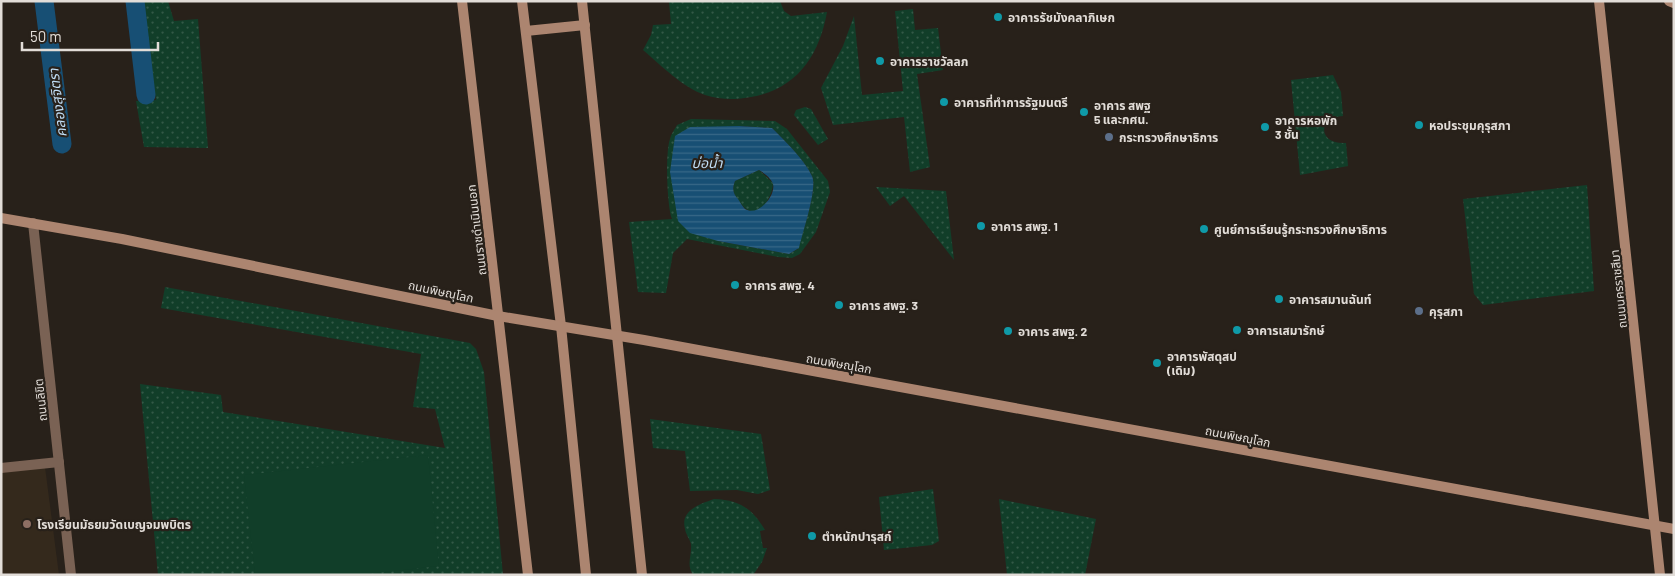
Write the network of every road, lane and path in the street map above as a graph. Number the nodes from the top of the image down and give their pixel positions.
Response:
1 (462, 1) edge
2 (522, 1) edge
3 (582, 1) edge
4 (1599, 1) edge
5 (1669, 1) edge
6 (1674, 3) edge
7 (585, 25) junction
8 (526, 31) junction
9 (1, 218) edge
10 (33, 223) junction
11 (498, 316) junction
12 (561, 326) junction
13 (618, 335) junction
14 (59, 462) junction
15 (1, 468) edge
16 (1656, 525) junction
17 (1674, 529) edge
18 (71, 575) edge
19 (528, 575) edge
20 (586, 575) edge
21 (642, 575) edge
22 (1660, 575) edge

1 - 11 main road, ถนนราชดำเนินนอก
2 - 8 main road
3 - 7 main road
4 - 16 main road, ถนนนครราชสีมา
5 - 6 main road
7 - 8 main road
7 - 13 main road
8 - 12 main road
9 - 10 main road, ถนนพิษณุโลก
10 - 11 main road, ถนนพิษณุโลก
10 - 14 street, ถนนลิขิต
11 - 12 main road, ถนนพิษณุโลก
11 - 19 main road, ถนนราชดำเนินนอก
12 - 13 main road, ถนนพิษณุโลก
12 - 20 main road
13 - 16 main road, ถนนพิษณุโลก
13 - 21 main road
14 - 15 street
14 - 18 street, ถนนลิขิต
16 - 17 main road, ถนนพิษณุโลก
16 - 22 main road, ถนนนครราชสีมา

